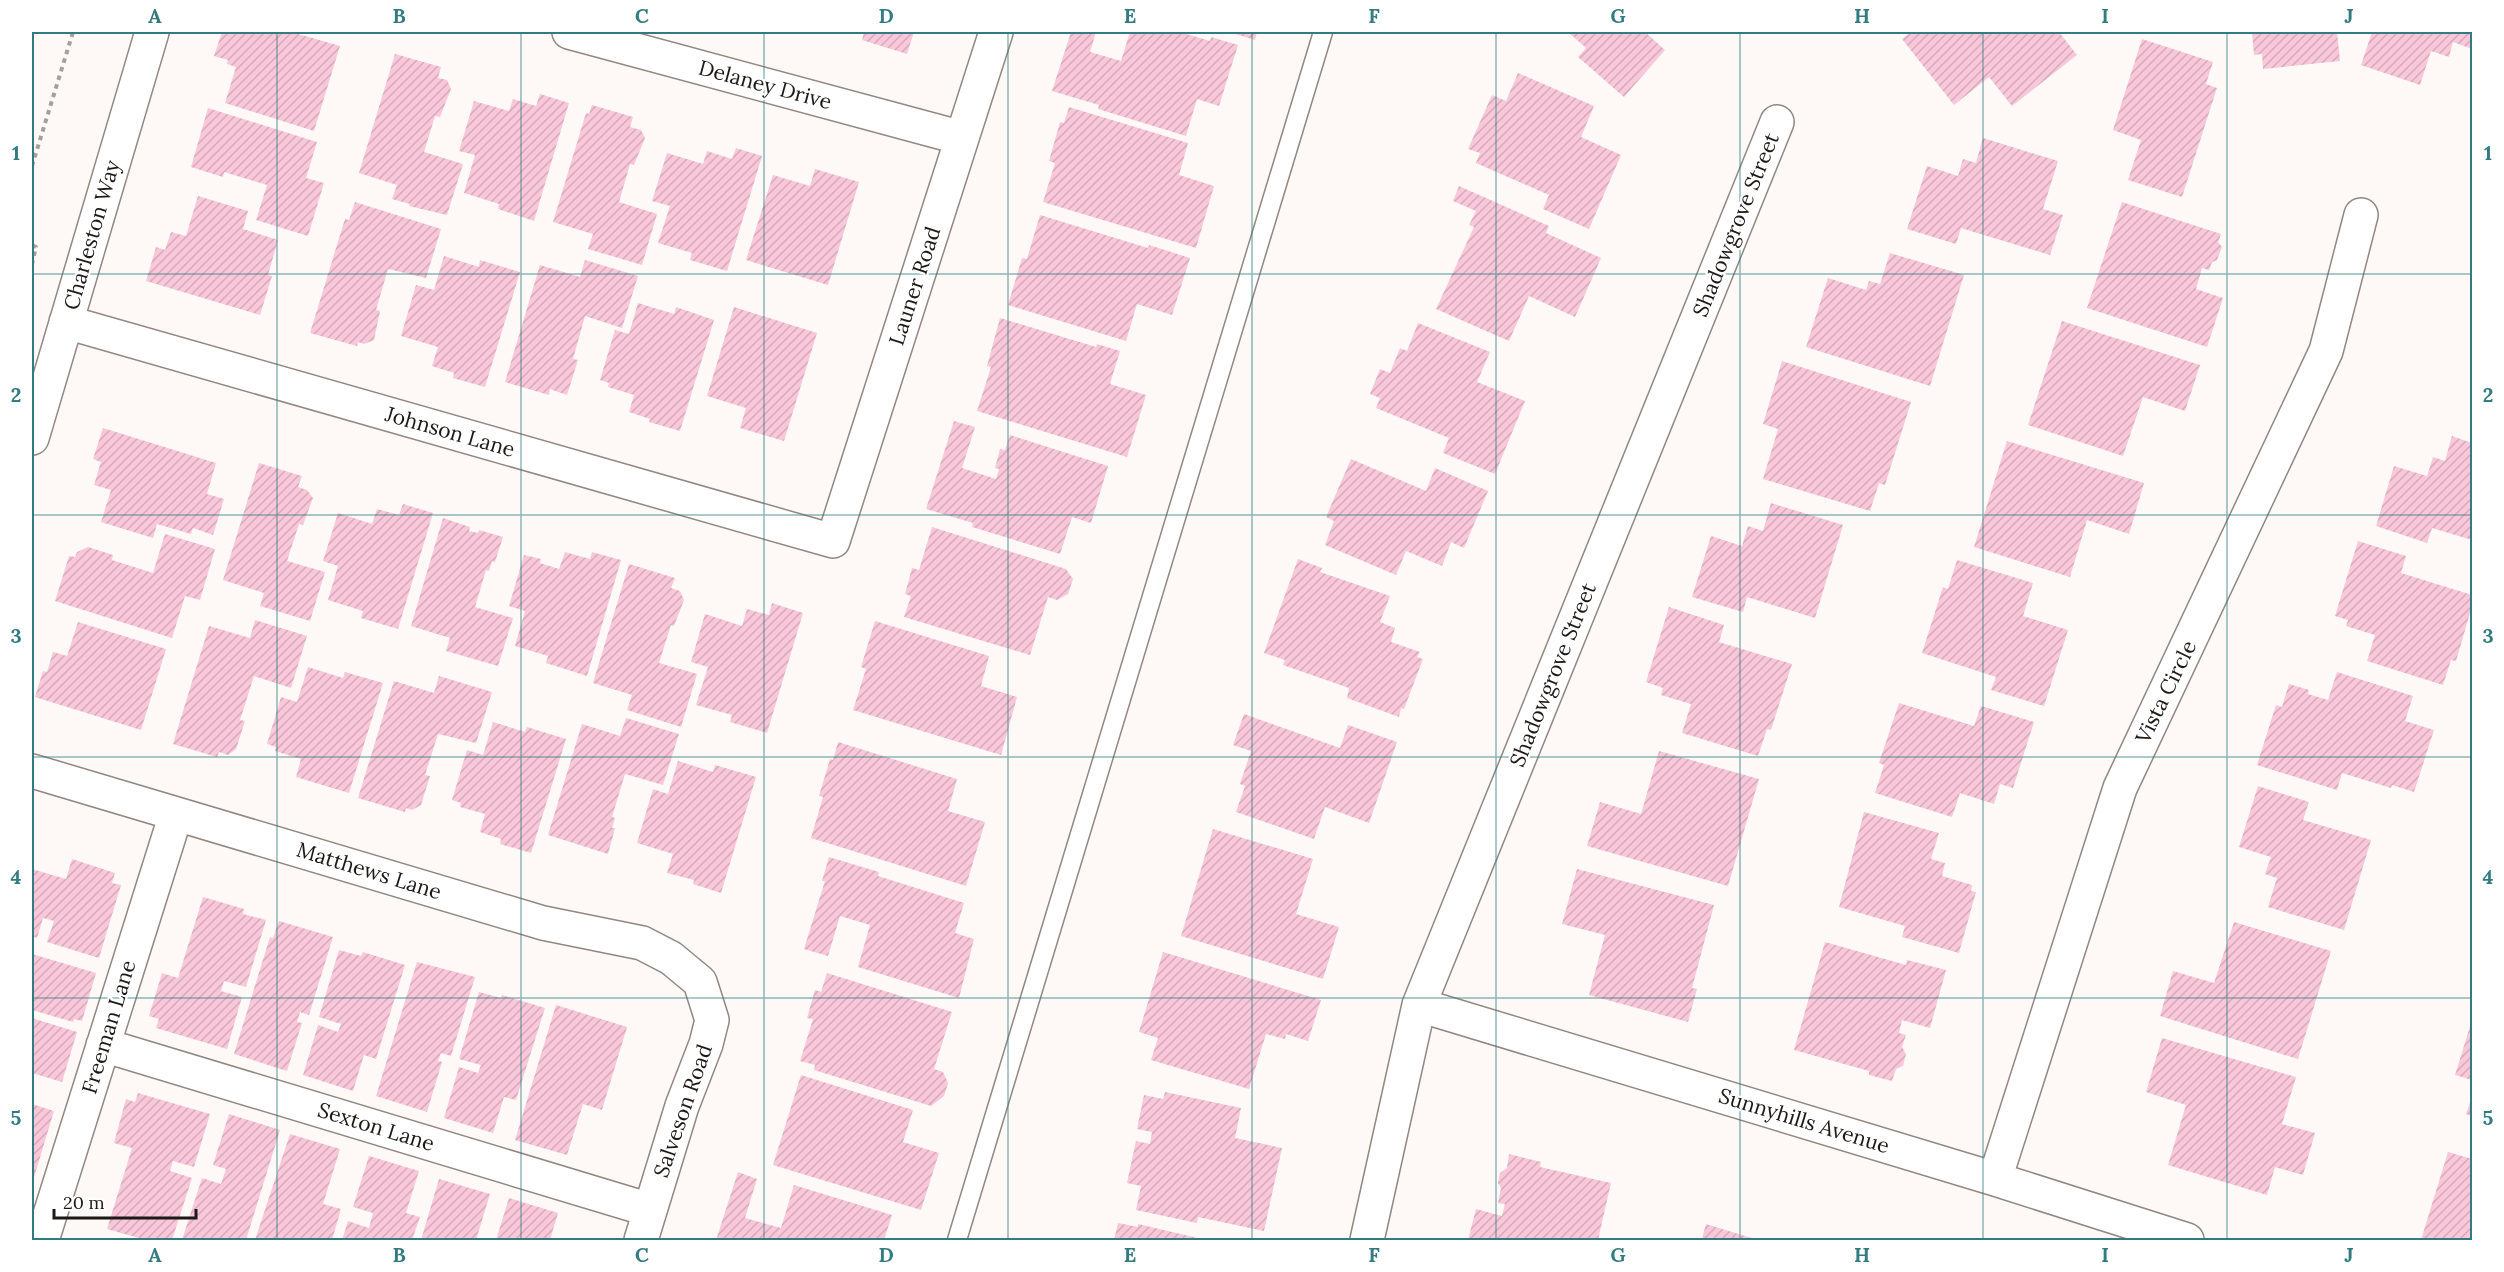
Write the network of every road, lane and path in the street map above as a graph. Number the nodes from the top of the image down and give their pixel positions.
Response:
1 (73, 32) edge
2 (152, 32) edge
3 (569, 32) edge
4 (996, 32) edge
5 (1323, 32) edge
6 (1777, 122) dead end
7 (962, 138) junction
8 (32, 166) edge
9 (2361, 215) dead end
10 (32, 245) edge
11 (32, 264) edge
12 (66, 322) junction
13 (32, 438) edge
14 (833, 541) joint
15 (32, 771) edge
16 (176, 814) junction
17 (700, 982) joint
18 (1419, 1005) junction
19 (103, 1045) junction
20 (1995, 1179) junction
21 (650, 1210) junction
22 (42, 1240) edge
23 (641, 1240) edge
24 (957, 1240) edge
25 (1367, 1240) edge
26 (2187, 1240) edge

1 - 8 path
2 - 12 street, Charleston Way
3 - 7 street, Delaney Drive
4 - 7 street, Launer Road
5 - 24 lane
6 - 18 street, Shadowgrove Street
7 - 14 street, Launer Road
9 - 20 street, Vista Circle
10 - 11 path
12 - 13 street, Charleston Way
12 - 14 street, Johnson Lane
15 - 16 street, Matthews Lane
16 - 17 street, Matthews Lane
16 - 19 street, Freeman Lane
17 - 21 street, Salveson Road
18 - 20 street, Sunnyhills Avenue
18 - 25 street, Shadowgrove Street
19 - 21 street, Sexton Lane
19 - 22 street, Freeman Lane
20 - 26 street, Sunnyhills Avenue
21 - 23 street, Salveson Road

